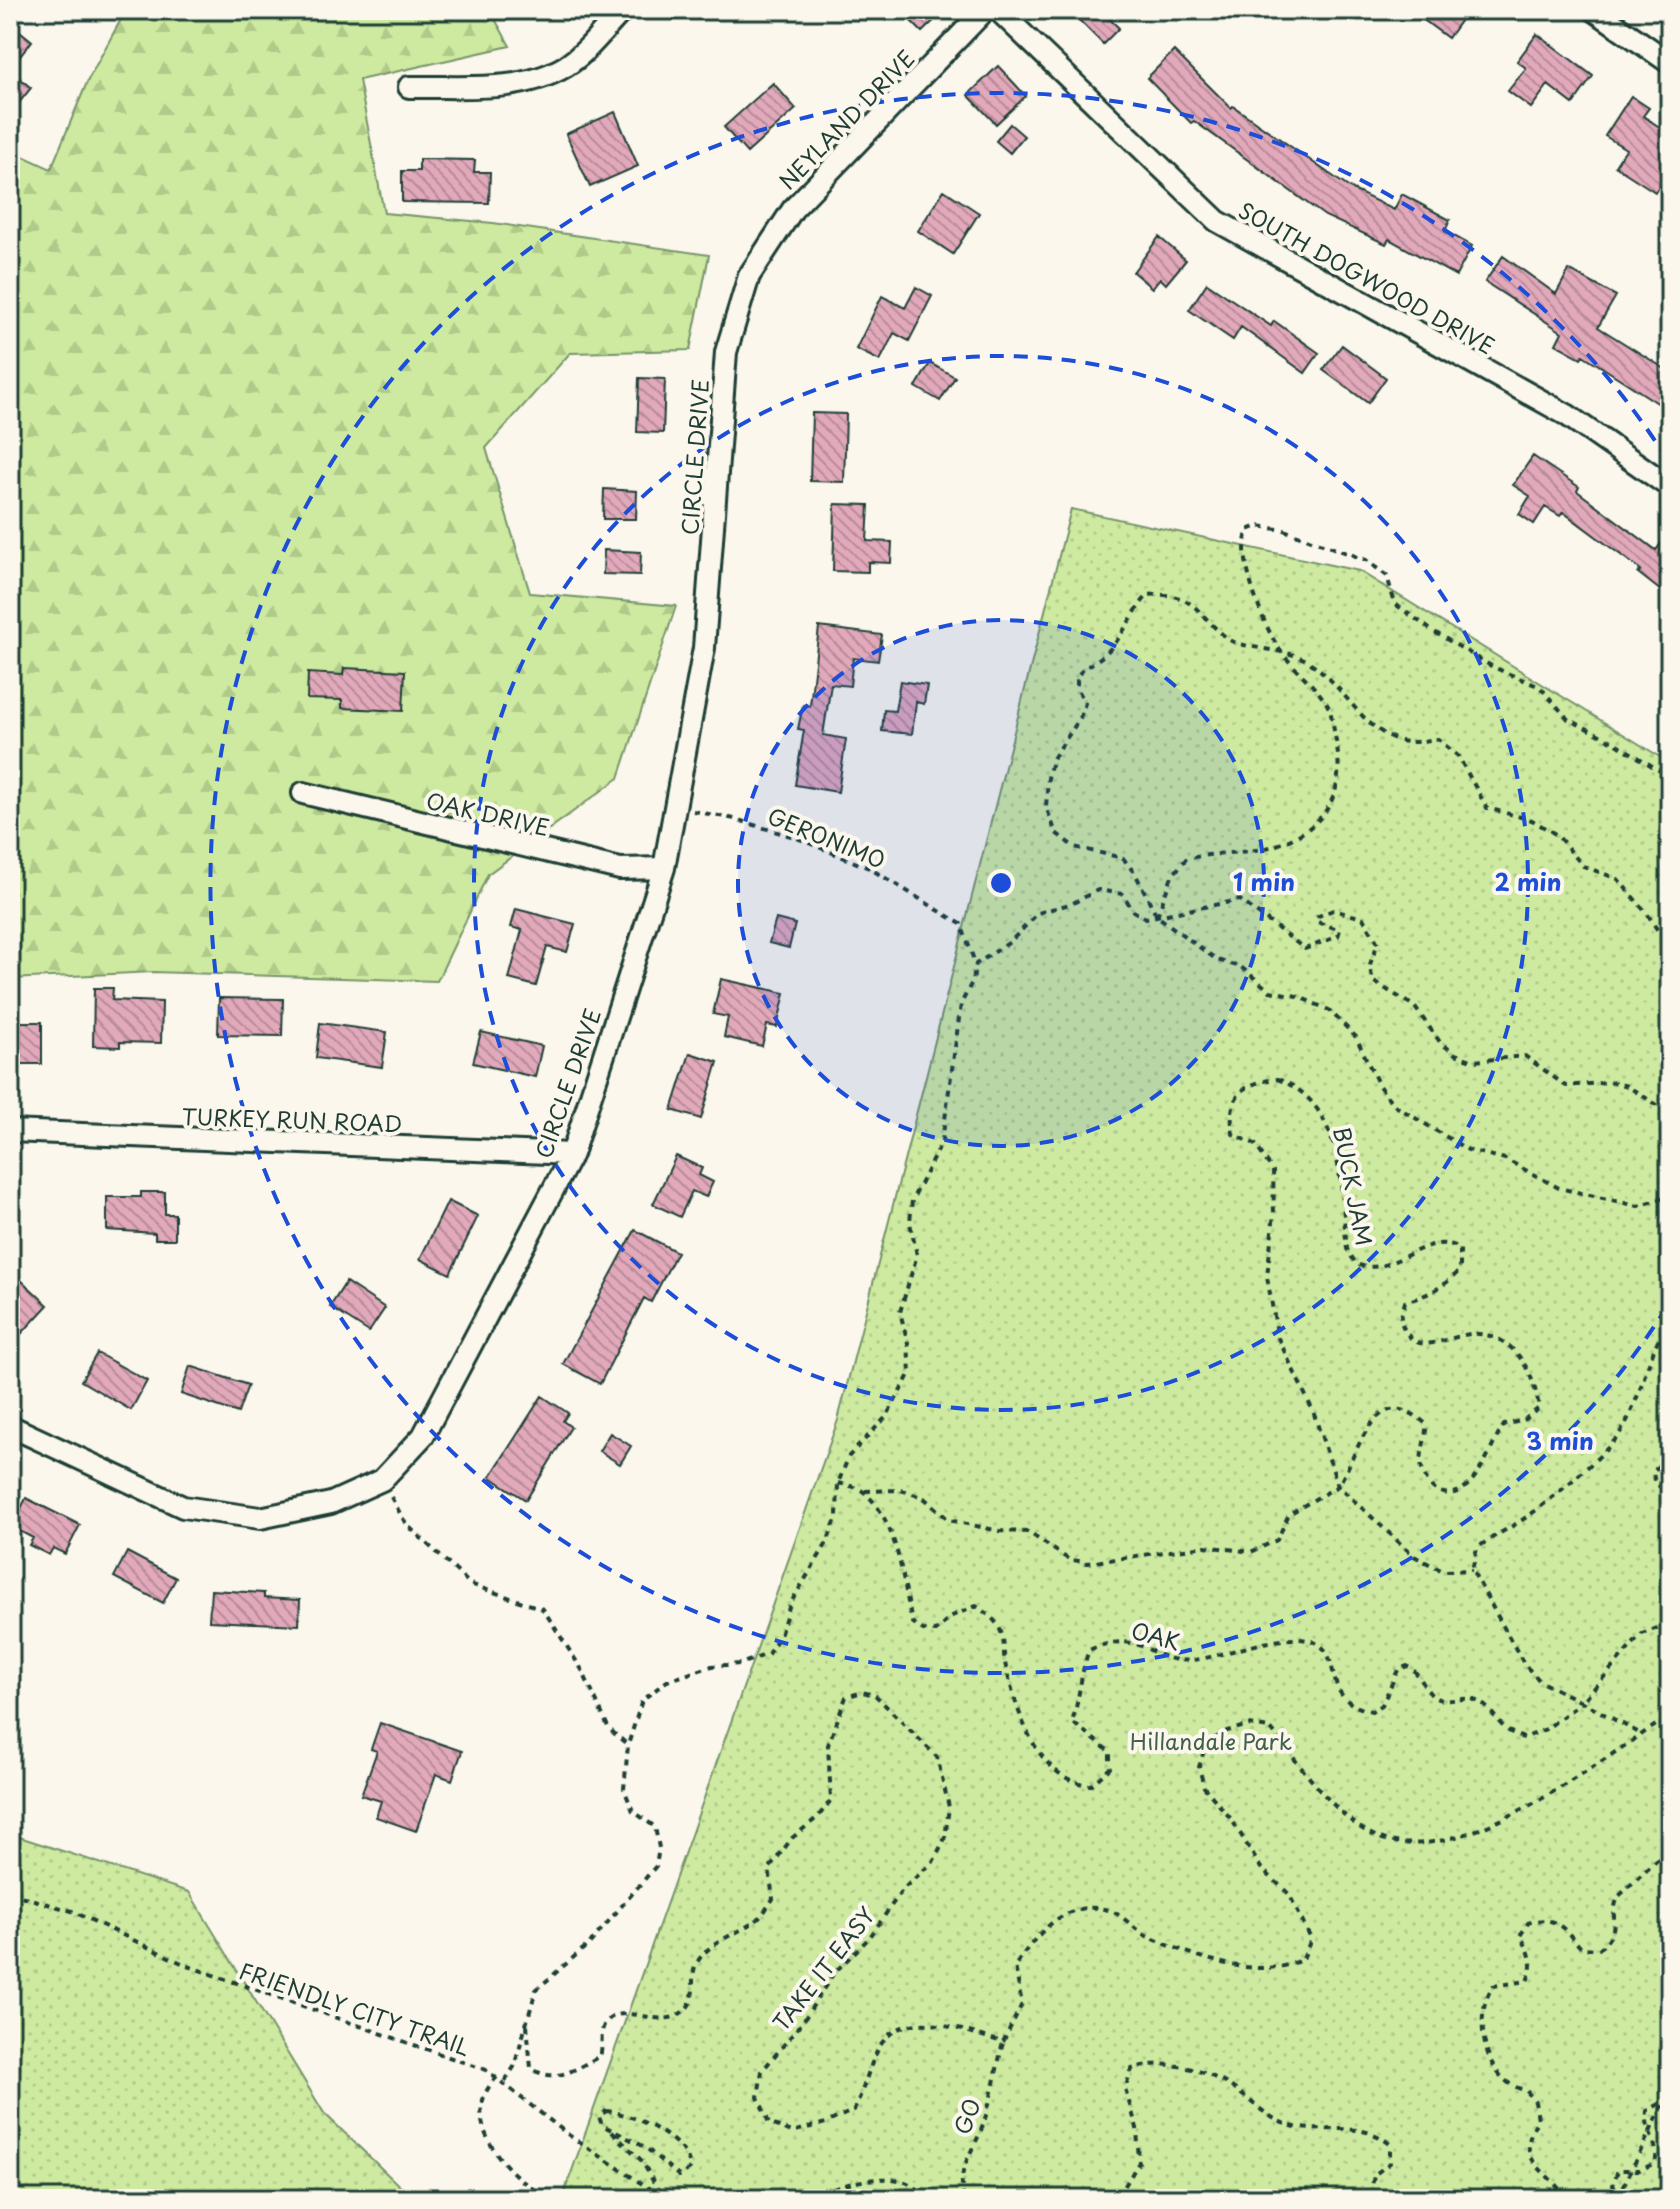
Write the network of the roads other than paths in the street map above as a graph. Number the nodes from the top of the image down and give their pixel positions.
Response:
1 (623, 10) edge
2 (985, 10) edge
3 (998, 10) edge
4 (1594, 10) edge
5 (1670, 63) edge
6 (409, 87) dead end
7 (752, 270) joint
8 (1670, 487) edge
9 (303, 793) dead end
10 (664, 868) junction
11 (10, 1131) edge
12 (572, 1154) junction
13 (10, 1426) edge

1 - 6 street
2 - 7 street, NEYLAND DRIVE
3 - 8 street, SOUTH DOGWOOD DRIVE
4 - 5 street
7 - 10 street, CIRCLE DRIVE
9 - 10 street, OAK DRIVE
10 - 12 street, CIRCLE DRIVE
11 - 12 street, TURKEY RUN ROAD
12 - 13 street, CIRCLE DRIVE

